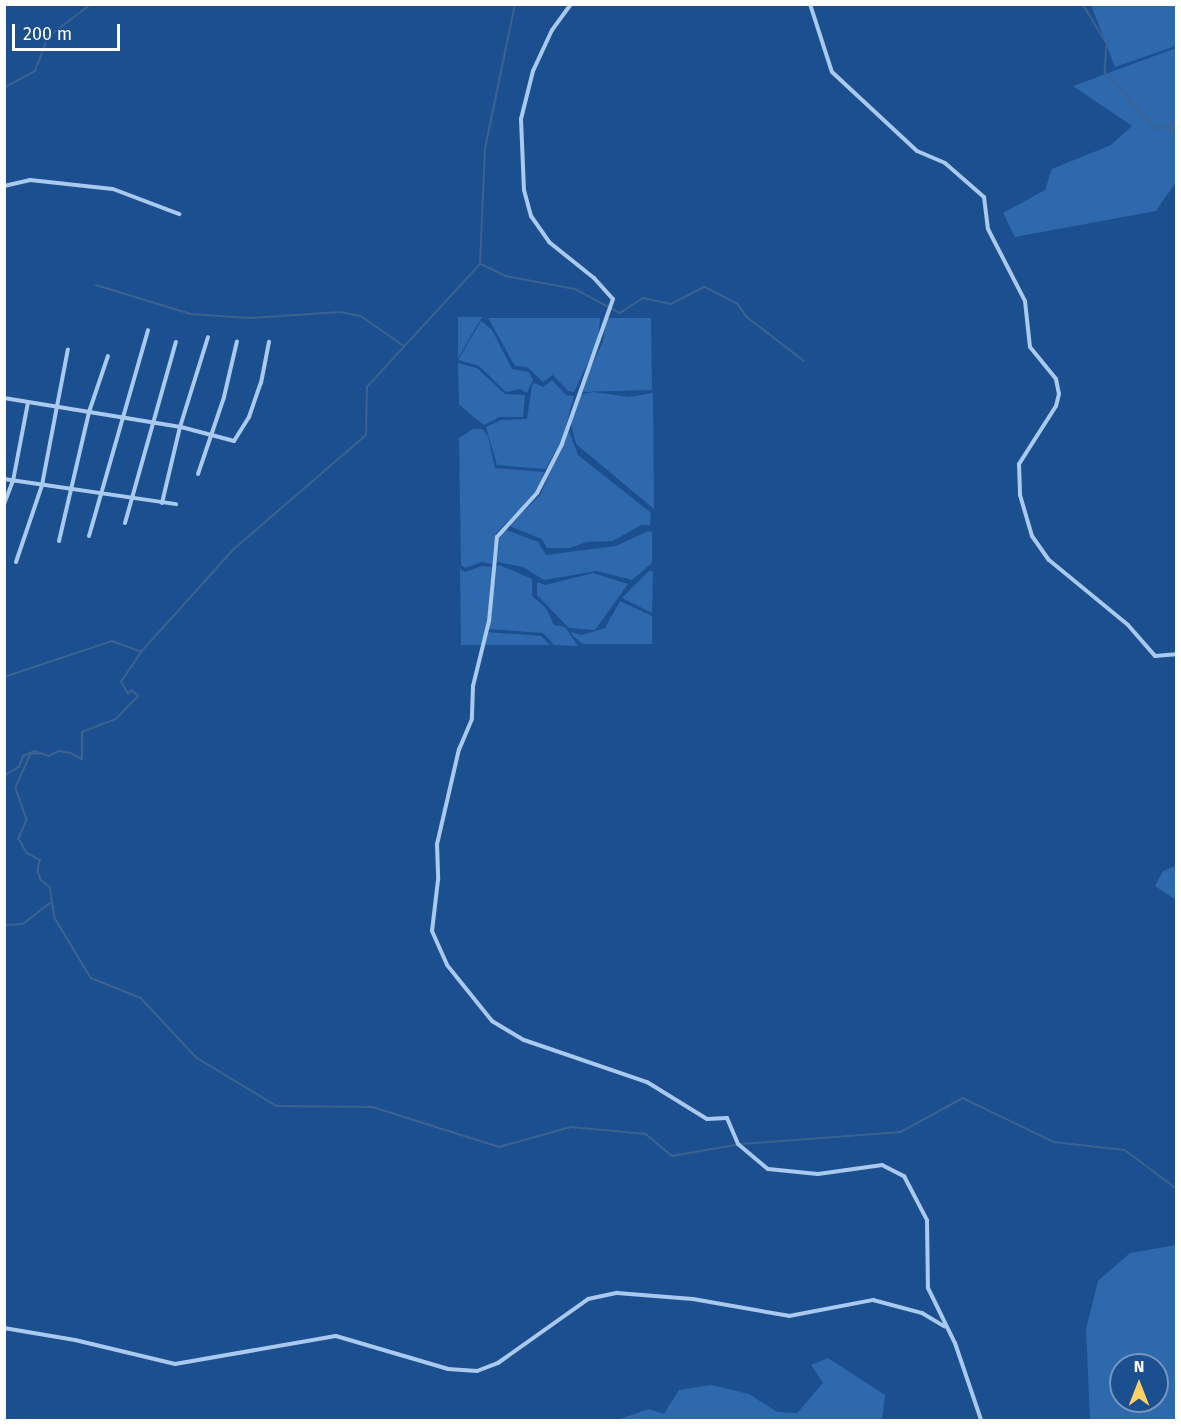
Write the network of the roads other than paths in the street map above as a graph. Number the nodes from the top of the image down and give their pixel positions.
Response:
1 (571, 4) edge
2 (810, 4) edge
3 (4, 186) edge
4 (179, 214) dead end
5 (148, 330) dead end
6 (208, 337) dead end
7 (237, 341) dead end
8 (176, 342) dead end
9 (269, 342) dead end
10 (68, 349) dead end
11 (108, 356) dead end
12 (4, 398) edge
13 (28, 402) junction
14 (58, 407) junction
15 (89, 412) junction
16 (121, 417) junction
17 (152, 422) junction
18 (180, 427) junction
19 (211, 435) junction
20 (198, 474) dead end
21 (4, 479) edge
22 (13, 481) junction
23 (42, 485) junction
24 (72, 490) junction
25 (102, 494) junction
26 (131, 498) junction
27 (162, 502) junction
28 (4, 504) edge
29 (176, 504) dead end
30 (125, 523) dead end
31 (89, 536) dead end
32 (59, 541) dead end
33 (16, 562) dead end
34 (1176, 654) edge
35 (945, 1327) junction
36 (4, 1328) edge
37 (981, 1420) edge

1 - 35 street
2 - 34 street
3 - 4 street
5 - 16 street
6 - 18 street
7 - 19 street
8 - 17 street
9 - 19 street
10 - 14 street
11 - 15 street
12 - 13 street
13 - 14 street
13 - 22 street
14 - 15 street
14 - 23 street
15 - 16 street
15 - 24 street
16 - 17 street
16 - 25 street
17 - 18 street
17 - 26 street
18 - 19 street
18 - 27 street
19 - 20 street
21 - 22 street
22 - 23 street
22 - 28 street
23 - 24 street
23 - 33 street
24 - 25 street
24 - 32 street
25 - 26 street
25 - 31 street
26 - 27 street
26 - 30 street
27 - 29 street
35 - 36 street
35 - 37 street

